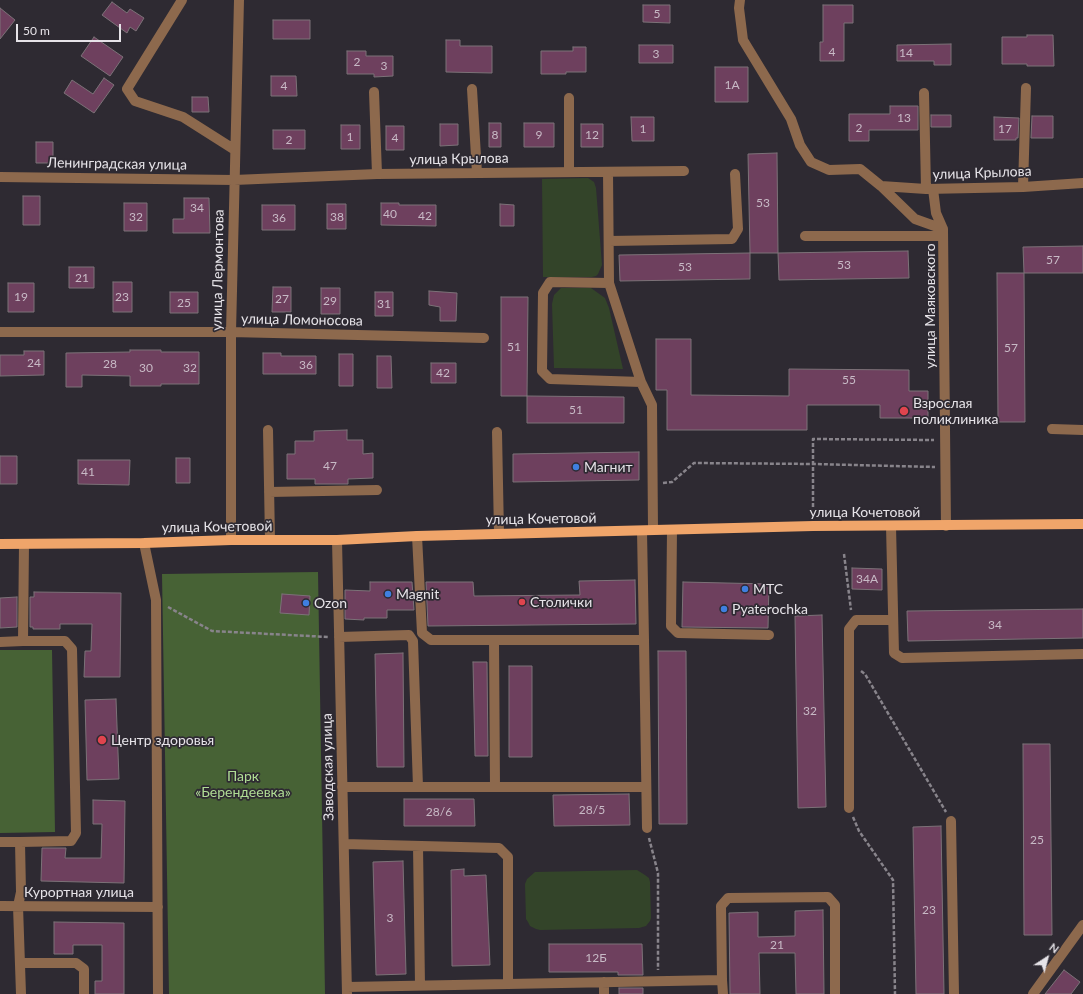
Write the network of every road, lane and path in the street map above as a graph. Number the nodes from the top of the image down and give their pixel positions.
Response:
1 (182, 0) edge
2 (239, 0) edge
3 (740, 0) edge
4 (1026, 88) dead end
5 (472, 89) dead end
6 (374, 92) dead end
7 (924, 93) dead end
8 (569, 98) dead end
9 (235, 150) junction
10 (684, 171) dead end
11 (569, 172) junction
12 (608, 172) junction
13 (477, 173) junction
14 (377, 174) junction
15 (735, 174) dead end
16 (0, 177) edge
17 (234, 180) junction
18 (1083, 183) edge
19 (881, 186) junction
20 (1023, 187) junction
21 (930, 189) junction
22 (943, 232) junction
23 (805, 236) dead end
24 (609, 241) junction
25 (609, 283) junction
26 (0, 332) edge
27 (231, 332) junction
28 (484, 338) dead end
29 (640, 382) junction
30 (1052, 429) dead end
31 (268, 430) dead end
32 (1083, 430) edge
33 (497, 432) dead end
34 (945, 440) junction
35 (813, 464) junction
36 (945, 467) junction
37 (653, 484) junction
38 (377, 490) dead end
39 (269, 492) junction
40 (813, 507) dead end
41 (1083, 524) edge
42 (891, 526) junction
43 (946, 526) junction
44 (653, 530) junction
45 (672, 530) junction
46 (642, 531) junction
47 (499, 534) junction
48 (417, 536) junction
49 (231, 540) junction
50 (270, 540) junction
51 (337, 540) junction
52 (144, 543) junction
53 (0, 544) edge
54 (24, 544) junction
55 (844, 554) dead end
56 (156, 600) junction
57 (893, 620) junction
58 (853, 624) junction
59 (769, 635) dead end
60 (339, 637) junction
61 (494, 640) junction
62 (644, 640) junction
63 (23, 641) junction
64 (0, 642) edge
65 (1083, 654) edge
66 (849, 663) junction
67 (342, 787) junction
68 (418, 787) junction
69 (495, 787) junction
70 (646, 787) junction
71 (849, 808) joint
72 (952, 821) joint
73 (646, 828) joint
74 (0, 842) edge
75 (20, 842) junction
76 (344, 844) junction
77 (418, 846) junction
78 (0, 906) edge
79 (18, 906) junction
80 (158, 907) junction
81 (1083, 925) edge
82 (20, 963) junction
83 (722, 980) junction
84 (604, 982) junction
85 (658, 982) junction
86 (508, 984) junction
87 (420, 986) junction
88 (496, 989) edge
89 (347, 990) edge
90 (448, 990) edge
91 (21, 994) edge
92 (84, 994) edge
93 (158, 994) edge
94 (604, 994) edge
95 (723, 994) edge
96 (835, 994) edge
97 (895, 994) edge
98 (954, 994) edge
99 (1033, 994) edge

1 - 9 street
2 - 9 street, улица Лермонтова
3 - 19 street, улица Маяковского
4 - 20 street
5 - 13 street
6 - 14 street
7 - 21 street
8 - 11 street
9 - 17 street, улица Лермонтова
10 - 12 street, улица Крылова
11 - 12 street, улица Крылова
11 - 13 street, улица Крылова
12 - 24 street
13 - 14 street, улица Крылова
14 - 17 street, улица Крылова
15 - 24 street
16 - 17 street, Ленинградская улица
17 - 27 street, улица Лермонтова
18 - 20 street, улица Крылова
19 - 21 street, улица Крылова
19 - 22 street, улица Маяковского
20 - 21 street, улица Крылова
21 - 22 street
22 - 23 street
22 - 34 street, улица Маяковского
24 - 25 street
25 - 29 street
25 - 29 street
26 - 27 street, улица Ломоносова
27 - 28 street, улица Ломоносова
27 - 49 street, улица Лермонтова
29 - 37 street
30 - 32 street
31 - 39 street
33 - 47 street
34 - 35 path
34 - 36 street, улица Маяковского
35 - 36 path
35 - 37 path
35 - 40 path
36 - 43 street, улица Маяковского
37 - 44 street
38 - 39 street
39 - 50 street
41 - 43 main road, улица Кочетовой
42 - 43 main road, улица Кочетовой
42 - 45 main road, улица Кочетовой
42 - 57 street
44 - 45 main road, улица Кочетовой
44 - 46 main road, улица Кочетовой
45 - 59 street
46 - 47 main road, улица Кочетовой
46 - 62 street
47 - 48 main road, улица Кочетовой
48 - 51 main road, улица Кочетовой
48 - 61 street
49 - 50 main road, улица Кочетовой
49 - 52 main road, улица Кочетовой
50 - 51 main road, улица Кочетовой
51 - 60 street, Заводская улица
52 - 54 main road, улица Кочетовой
52 - 56 street
53 - 54 main road, улица Кочетовой
54 - 63 street
55 - 58 path
56 - 60 path
56 - 80 street
57 - 58 street
57 - 65 street
58 - 66 street
60 - 67 street, Заводская улица
60 - 68 street
61 - 62 street
61 - 69 street
62 - 70 street
63 - 64 street
63 - 75 street
66 - 71 street
66 - 72 path
67 - 68 street
67 - 76 street, Заводская улица
68 - 69 street
69 - 70 street
70 - 73 street
71 - 97 path
72 - 98 street
73 - 85 path
74 - 75 street
75 - 79 street
76 - 77 street
76 - 89 street, Заводская улица
77 - 86 street
77 - 87 street
78 - 79 street, Курортная улица
79 - 80 street, Курортная улица
79 - 82 street
80 - 93 street
81 - 99 street
82 - 91 street
82 - 92 street
83 - 85 street
83 - 95 street
83 - 96 street
84 - 85 street
84 - 86 street
84 - 94 street
86 - 88 street
87 - 89 street
87 - 90 street
88 - 90 street

